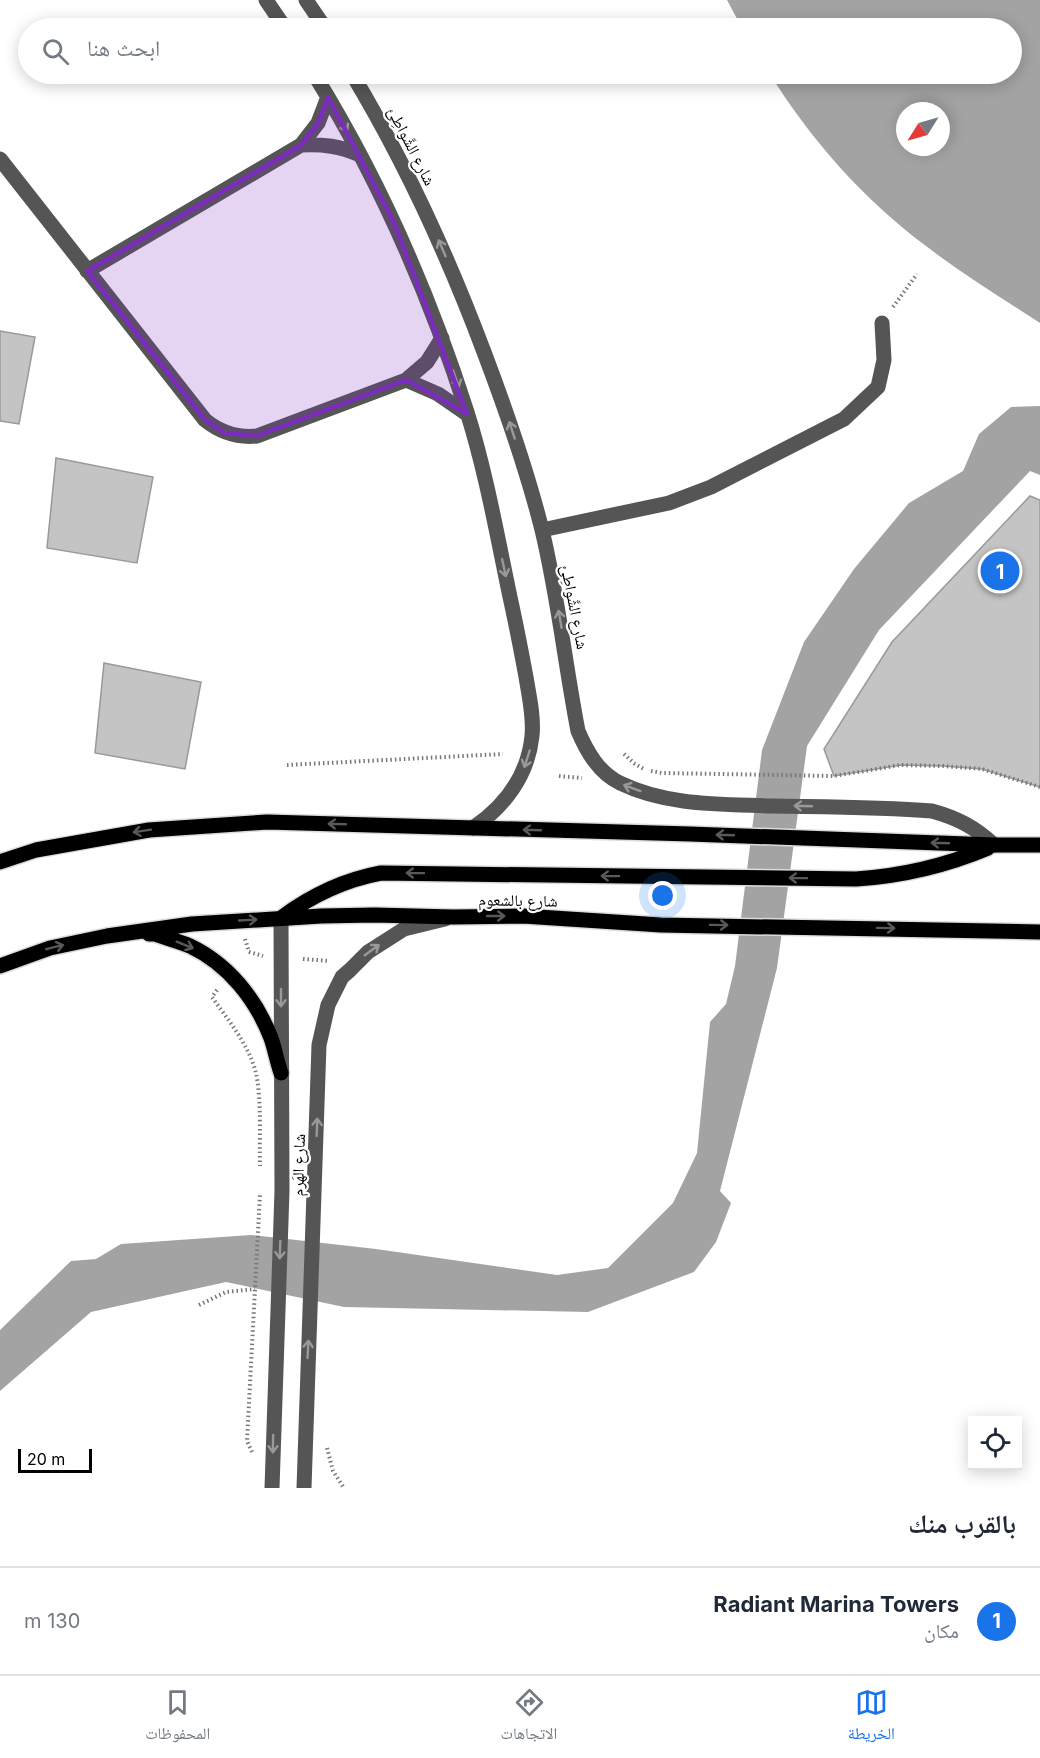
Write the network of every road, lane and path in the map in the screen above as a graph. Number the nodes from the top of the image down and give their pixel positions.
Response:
1 (266, 0) edge
2 (306, 0) edge
3 (278, 18) edge
4 (318, 18) edge
5 (320, 84) edge
6 (358, 84) edge
7 (328, 97) junction
8 (301, 145) junction
9 (360, 154) junction
10 (0, 159) edge
11 (87, 271) junction
12 (917, 274) dead end
13 (882, 323) joint
14 (442, 338) junction
15 (406, 380) junction
16 (467, 414) junction
17 (542, 530) junction
18 (502, 754) dead end
19 (624, 754) dead end
20 (287, 765) dead end
21 (559, 776) dead end
22 (589, 778) dead end
23 (1040, 787) edge
24 (473, 828) junction
25 (994, 845) junction
26 (1040, 845) edge
27 (0, 862) edge
28 (453, 917) junction
29 (281, 918) junction
30 (1024, 932) junction
31 (1040, 932) edge
32 (107, 936) junction
33 (1040, 937) edge
34 (245, 938) dead end
35 (249, 952) dead end
36 (303, 959) dead end
37 (333, 961) dead end
38 (0, 966) edge
39 (221, 984) dead end
40 (281, 1073) junction
41 (260, 1176) dead end
42 (260, 1187) dead end
43 (255, 1289) junction
44 (199, 1305) dead end
45 (249, 1394) dead end
46 (327, 1440) dead end
47 (306, 1451) junction
48 (272, 1488) edge
49 (304, 1488) edge
50 (312, 1488) edge
51 (344, 1488) edge

1 - 3 street
2 - 4 street
5 - 7 street
17 -> 6 street, شارع الشَّواطِئ
7 - 8 street
7 -> 9 street
8 - 9 street
8 - 11 street
9 - 14 street
10 - 11 street
11 - 15 street
12 - 13 path
13 - 17 street
14 - 15 street
14 -> 16 street
15 - 16 street
16 -> 24 street
25 -> 17 street, شارع الشَّواطِئ
18 - 20 path
19 - 23 path
21 - 22 path
25 -> 24 main road
24 -> 27 main road
25 - 26 main road
25 -> 29 main road
28 - 29 main road, شارع بالشعوم
28 -> 30 main road, شارع بالشعوم
47 -> 28 street, شارع الهَرم
32 -> 29 main road, شارع بالشعوم
29 -> 40 street, شارع الهَرم
30 - 31 main road, شارع بالشعوم
30 - 33 street
38 -> 32 main road, شارع بالشعوم
32 -> 40 main road
34 - 35 path
36 - 37 path
39 - 41 path
40 -> 48 street, شارع الهَرم
42 - 43 path
43 - 44 path
43 - 45 path
46 - 51 path
47 - 49 street, شارع الهَرم
47 - 50 street

